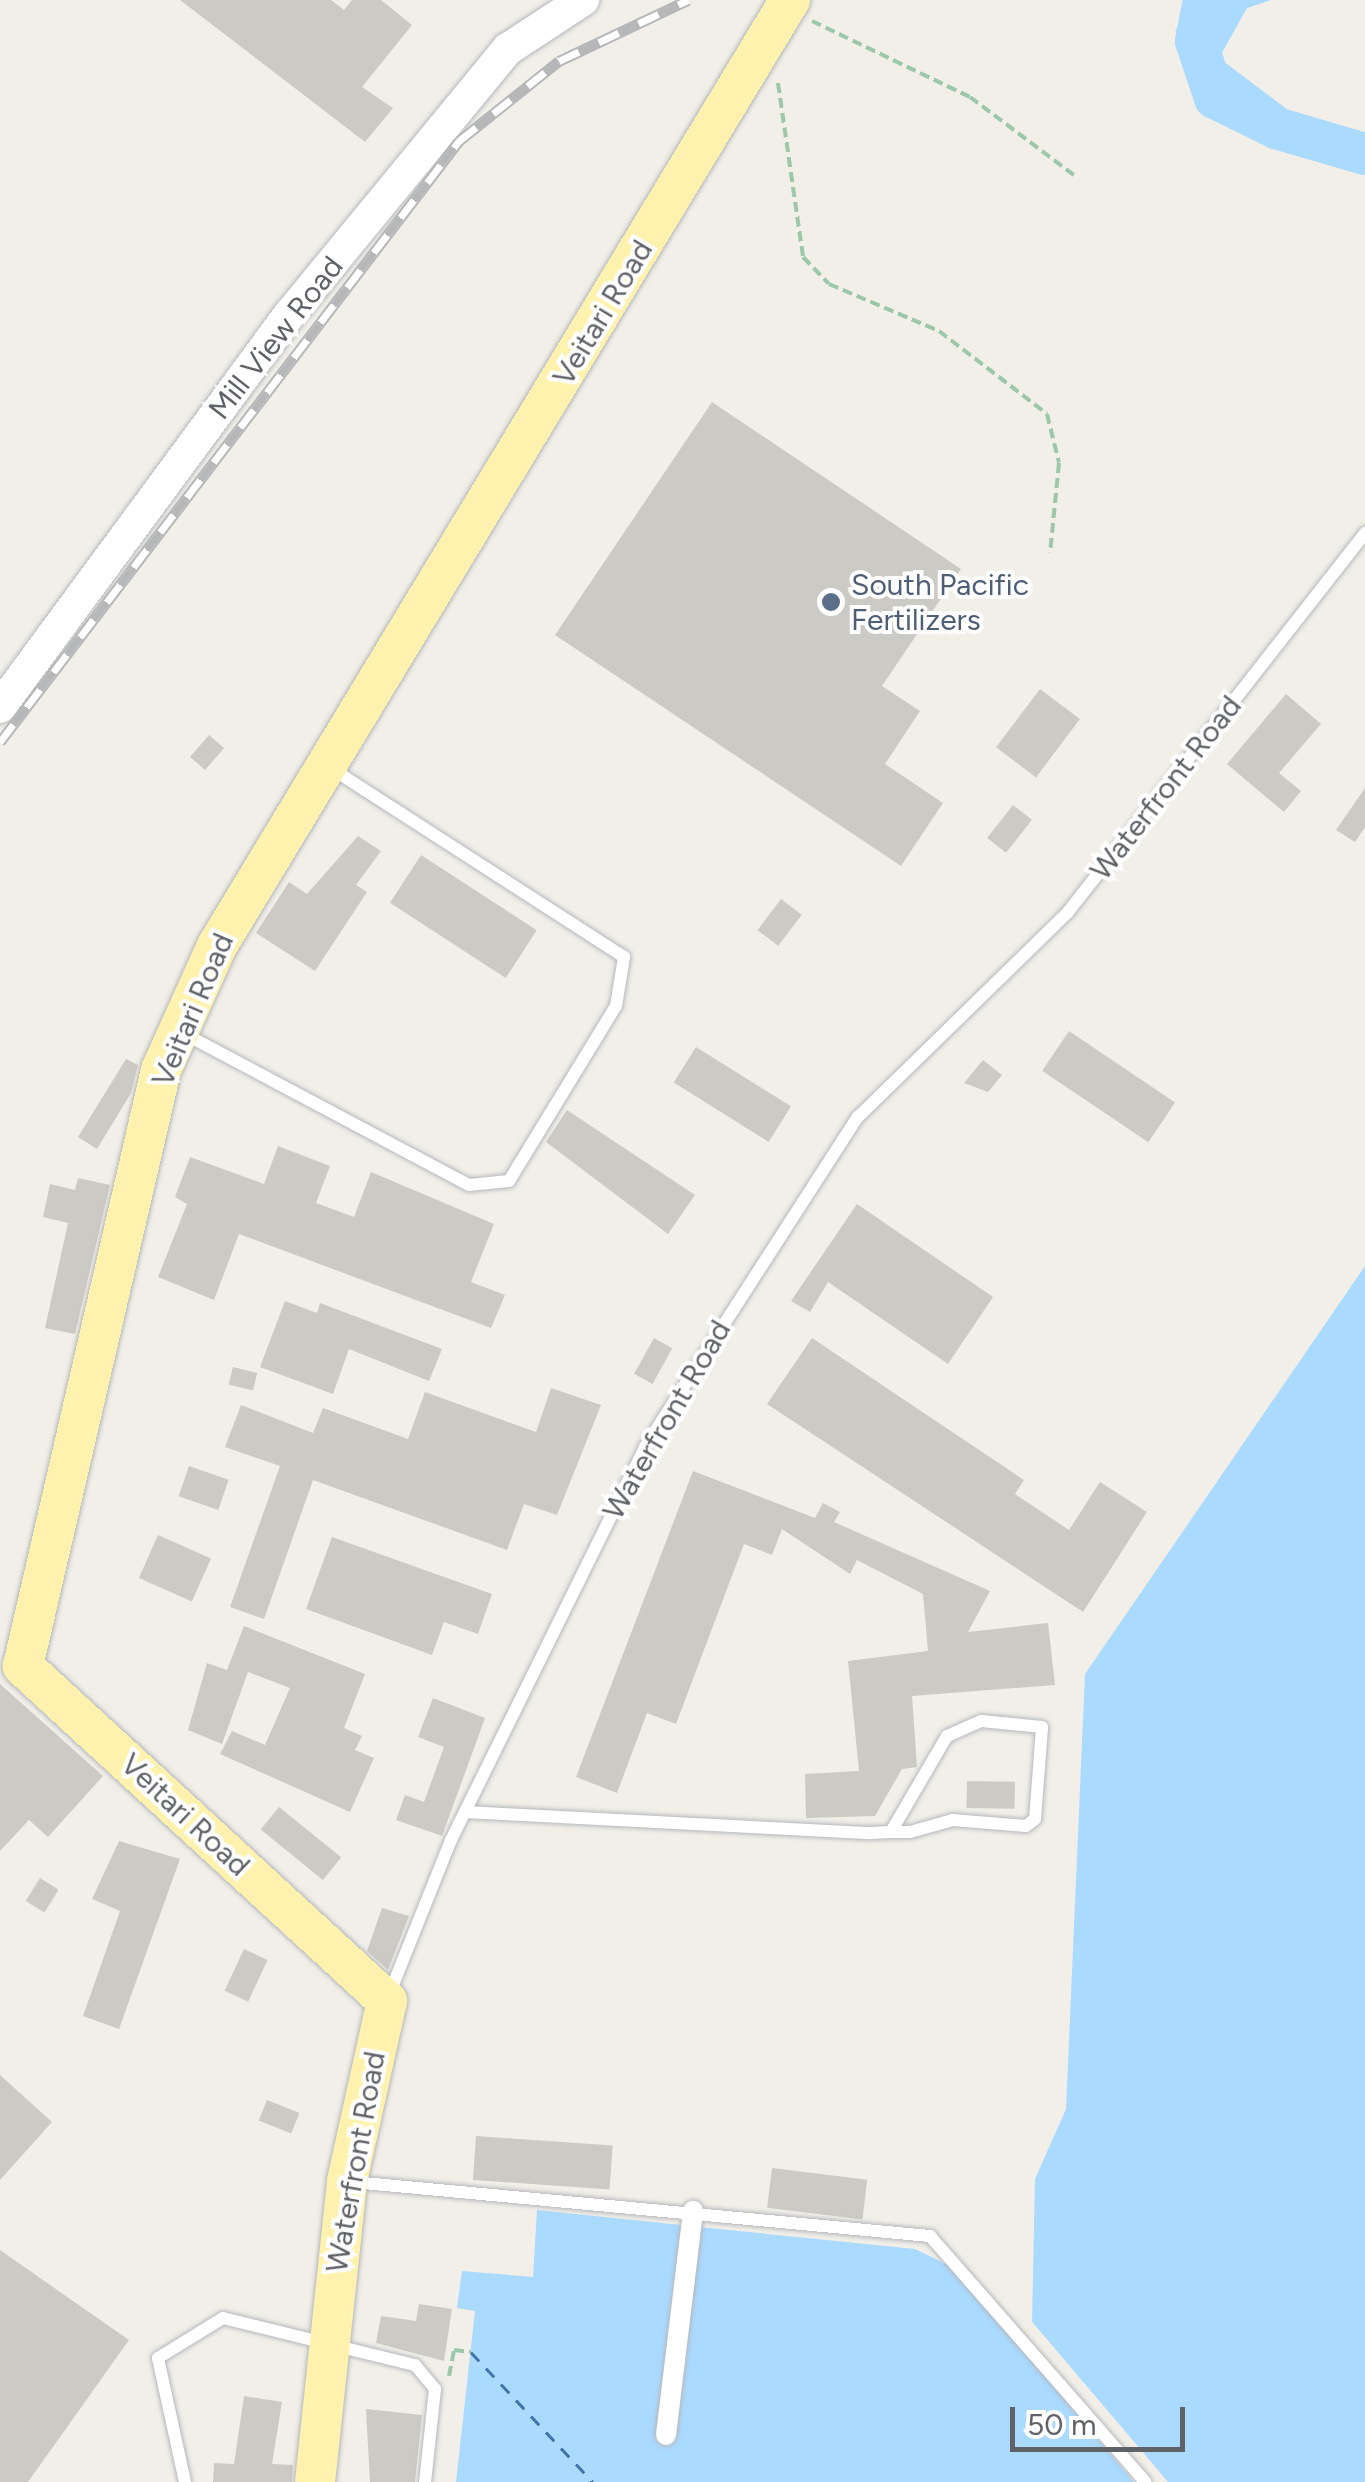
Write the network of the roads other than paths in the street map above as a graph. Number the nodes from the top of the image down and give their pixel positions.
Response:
1 (583, 0) edge
2 (787, 5) edge
3 (1365, 534) edge
4 (0, 708) edge
5 (323, 763) junction
6 (179, 1030) junction
7 (465, 1812) junction
8 (891, 1832) junction
9 (387, 2001) junction
10 (347, 2181) junction
11 (693, 2211) junction
12 (326, 2345) junction
13 (666, 2435) dead end
14 (185, 2482) edge
15 (315, 2482) edge
16 (424, 2482) edge
17 (1145, 2482) edge

1 - 4 street, Mill View Road
2 - 5 main road, Veitari Road
3 - 7 lane, Waterfront Road
5 - 6 main road, Veitari Road
5 - 6 lane
6 - 9 main road, Veitari Road
7 - 8 lane
7 - 9 lane, Waterfront Road
8 - 8 lane
9 - 10 main road, Waterfront Road
10 - 11 lane
10 - 12 main road, Waterfront Road
11 - 13 street
11 - 17 lane
12 - 14 lane
12 - 15 main road, Waterfront Road
12 - 16 lane

